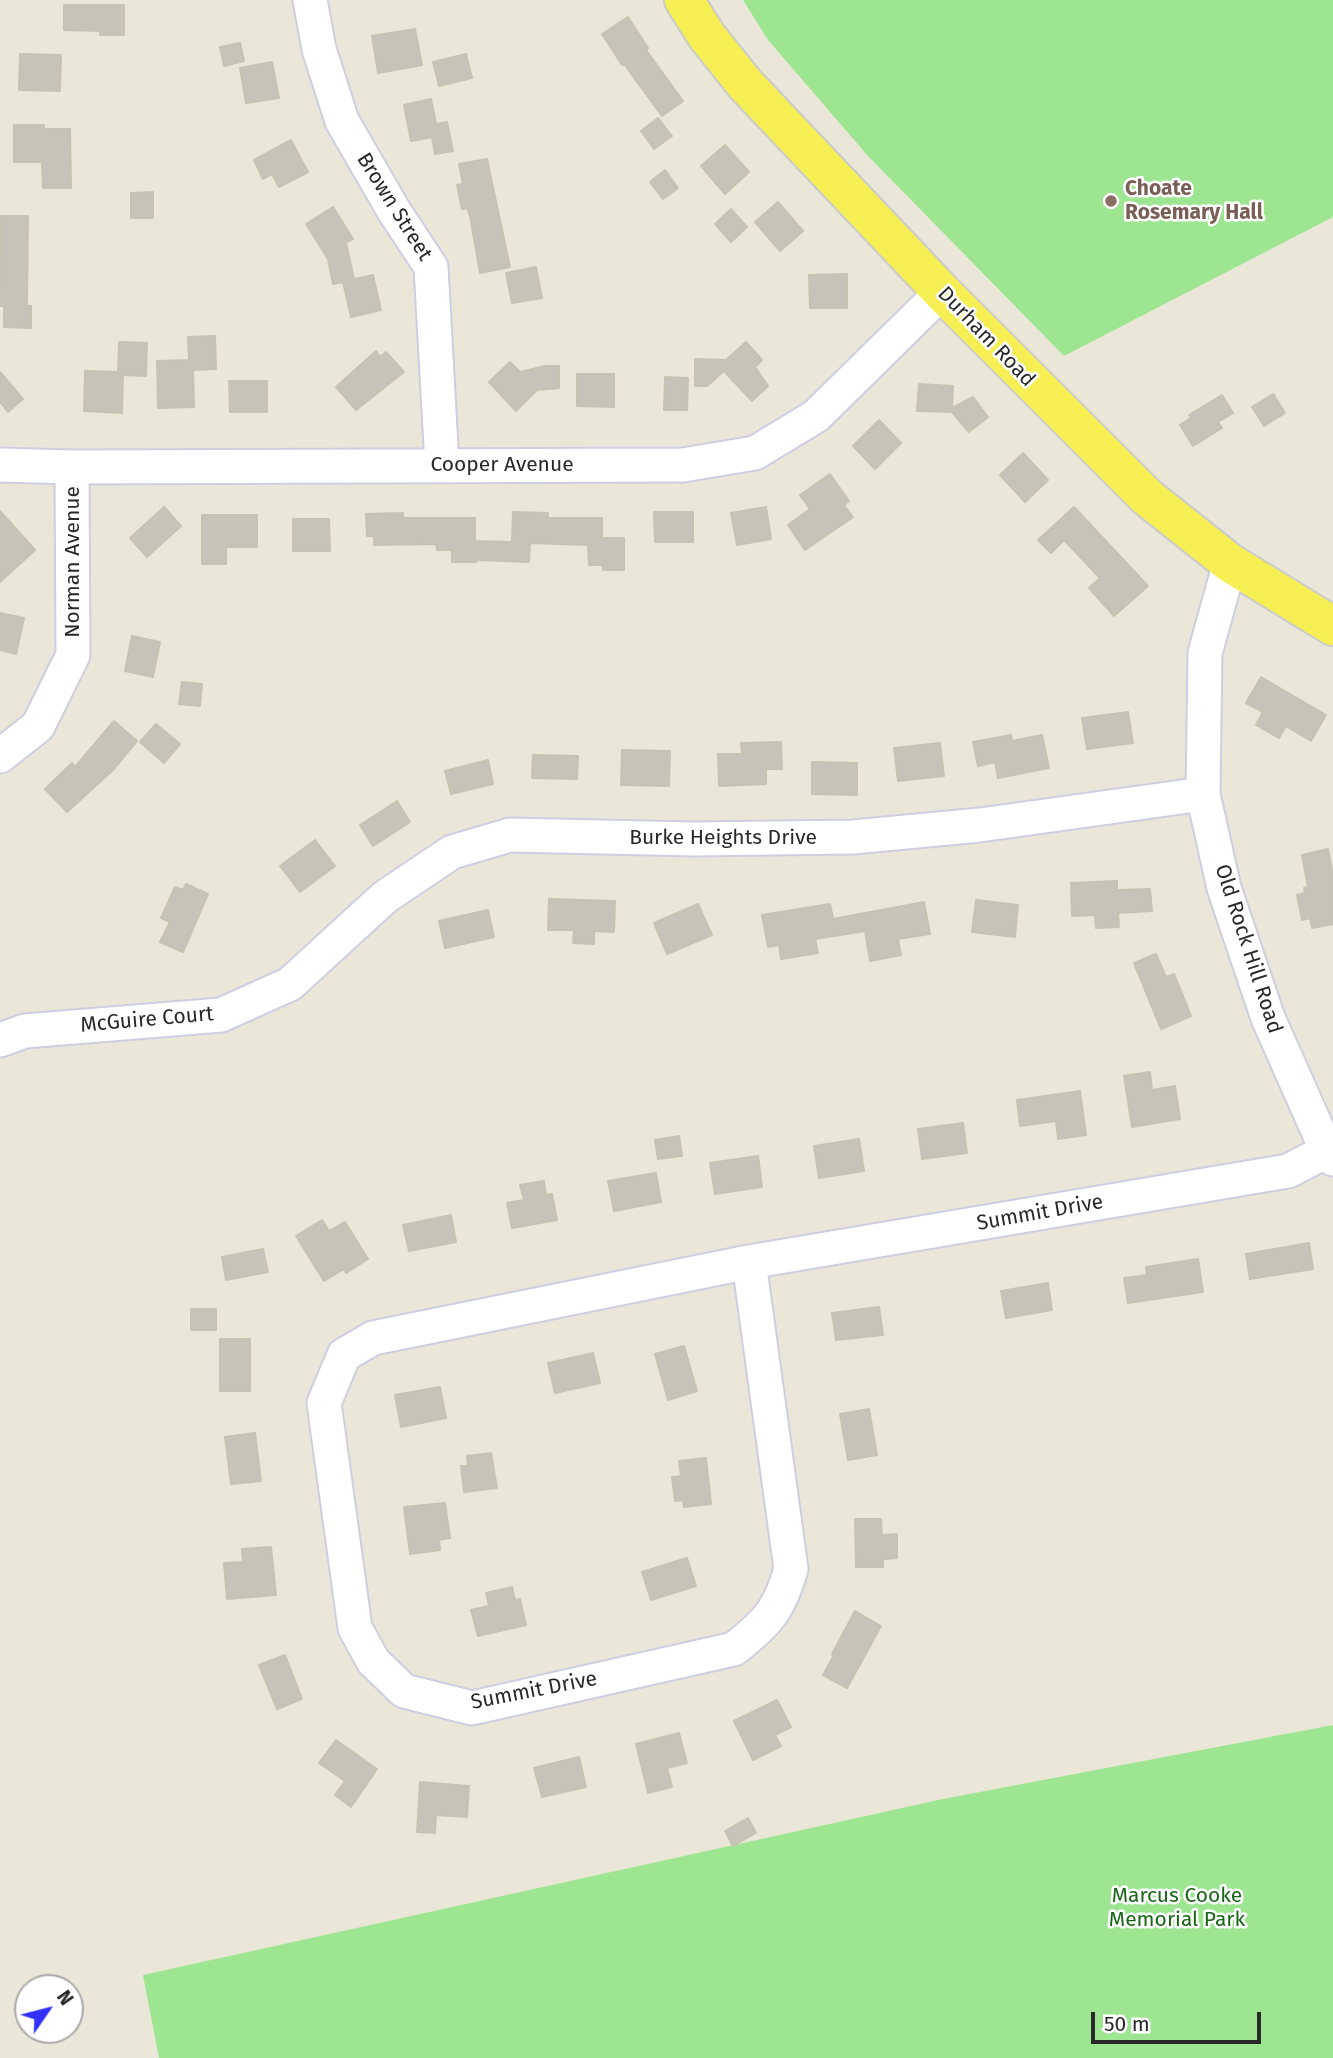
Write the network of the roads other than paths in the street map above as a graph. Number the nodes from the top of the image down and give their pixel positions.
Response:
1 (310, 0) edge
2 (684, 0) edge
3 (942, 292) junction
4 (442, 464) junction
5 (0, 465) edge
6 (72, 467) junction
7 (1230, 563) junction
8 (1333, 626) edge
9 (0, 756) edge
10 (1203, 794) junction
11 (290, 984) joint
12 (0, 1040) edge
13 (1330, 1155) edge
14 (749, 1262) junction

1 - 4 street, Brown Street
2 - 3 main road, Durham Road
3 - 4 street, Cooper Avenue
3 - 7 main road, Durham Road
4 - 6 street, Cooper Avenue
5 - 6 street, Cooper Avenue
6 - 9 street, Norman Avenue
7 - 8 main road, Durham Road
7 - 10 street, Old Rock Hill Road
10 - 11 street, Burke Heights Drive
10 - 13 street, Old Rock Hill Road
11 - 12 street, McGuire Court
13 - 14 street, Summit Drive
14 - 14 street, Summit Drive

